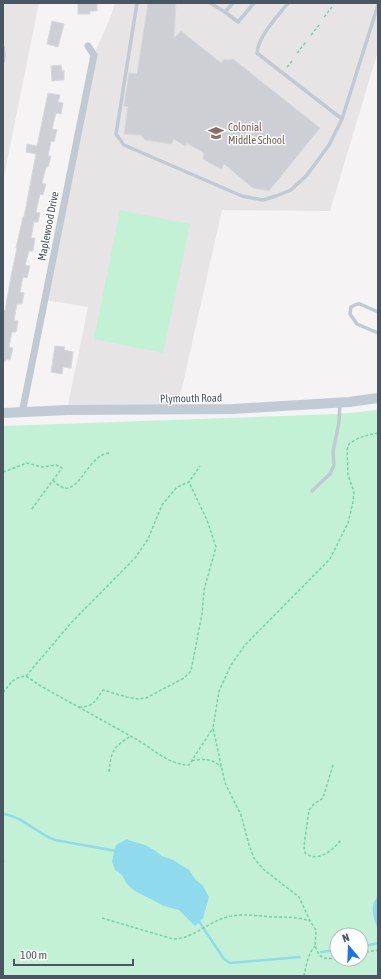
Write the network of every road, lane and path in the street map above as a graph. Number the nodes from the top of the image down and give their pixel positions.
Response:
1 (137, 3) edge
2 (210, 3) edge
3 (233, 3) edge
4 (254, 3) edge
5 (288, 3) edge
6 (378, 5) edge
7 (332, 7) dead end
8 (225, 12) junction
9 (324, 17) dead end
10 (319, 25) dead end
11 (311, 35) dead end
12 (306, 42) dead end
13 (88, 46) dead end
14 (3, 47) edge
15 (297, 53) dead end
16 (292, 61) dead end
17 (3, 62) edge
18 (286, 67) dead end
19 (342, 119) junction
20 (378, 312) edge
21 (378, 333) edge
22 (378, 398) edge
23 (340, 403) junction
24 (22, 412) junction
25 (3, 413) edge
26 (378, 434) edge
27 (109, 453) dead end
28 (200, 466) dead end
29 (3, 472) edge
30 (53, 480) junction
31 (189, 482) junction
32 (312, 492) dead end
33 (31, 510) dead end
34 (26, 676) junction
35 (3, 692) edge
36 (79, 707) junction
37 (213, 728) junction
38 (131, 736) junction
39 (191, 762) junction
40 (333, 765) dead end
41 (221, 767) junction
42 (109, 772) dead end
43 (341, 840) dead end
44 (102, 918) dead end
45 (310, 921) junction
46 (315, 946) junction
47 (329, 958) edge
48 (304, 976) edge

1 - 19 lane
2 - 8 lane
3 - 8 lane
4 - 8 lane
5 - 19 lane
6 - 19 lane
7 - 9 path
10 - 11 path
12 - 15 path
13 - 24 street, Maplewood Drive
14 - 17 lane
16 - 18 path
20 - 21 lane
22 - 23 street, Plymouth Road
23 - 24 street, Plymouth Road
23 - 32 lane
24 - 25 street, Plymouth Road
26 - 37 path
27 - 30 path
28 - 31 path
29 - 30 path
30 - 33 path
31 - 34 path
31 - 36 path
34 - 35 path
34 - 36 path
36 - 38 path
37 - 39 path
37 - 41 path
38 - 39 path
38 - 42 path
39 - 41 path
40 - 43 path
41 - 45 path
44 - 45 path
45 - 46 path
46 - 47 path
46 - 48 path

